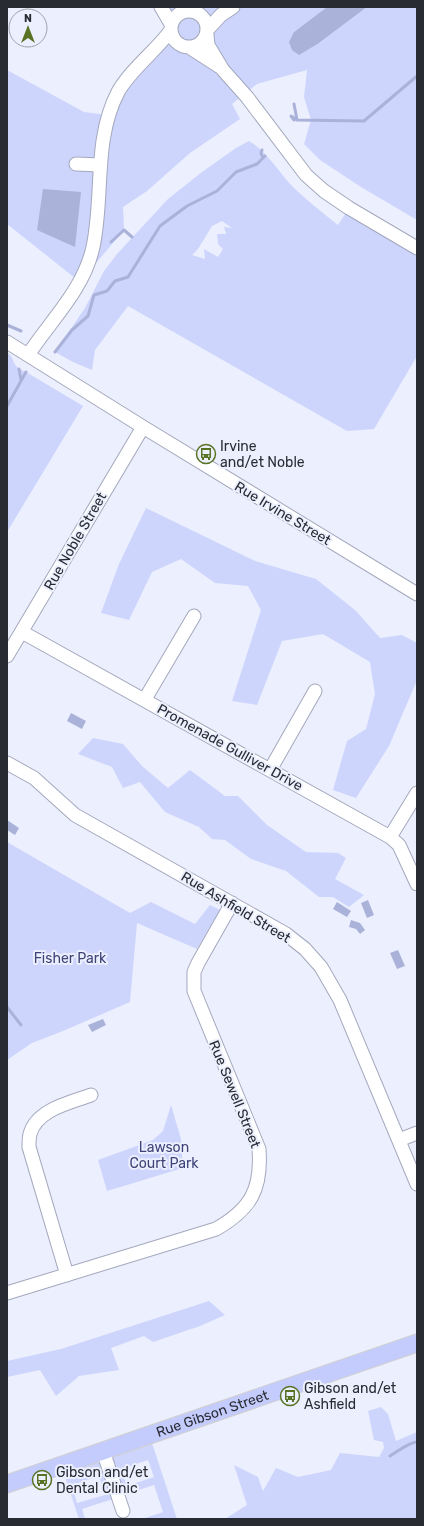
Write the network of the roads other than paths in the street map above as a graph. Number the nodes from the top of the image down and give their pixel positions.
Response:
1 (162, 7) edge
2 (232, 7) edge
3 (189, 10) edge
4 (171, 27) junction
5 (207, 32) junction
6 (186, 47) junction
7 (145, 60) junction
8 (223, 70) junction
9 (76, 164) dead end
10 (100, 165) junction
11 (417, 248) edge
12 (7, 342) edge
13 (28, 355) junction
14 (143, 427) junction
15 (417, 594) edge
16 (194, 616) dead end
17 (22, 632) junction
18 (7, 656) edge
19 (315, 691) dead end
20 (145, 699) junction
21 (7, 763) edge
22 (270, 770) junction
23 (417, 793) edge
24 (390, 837) junction
25 (417, 884) edge
26 (232, 903) junction
27 (91, 1096) dead end
28 (417, 1132) edge
29 (399, 1140) junction
30 (417, 1184) edge
31 (67, 1275) junction
32 (7, 1293) edge
33 (417, 1343) edge
34 (103, 1451) junction
35 (7, 1484) edge
36 (123, 1511) dead end

1 - 4 street
2 - 3 street
2 - 5 street
3 - 4 street
3 - 5 street
4 - 6 street
4 - 7 street
5 - 6 street
5 - 8 street
6 - 7 street
6 - 8 street
7 - 10 street
8 - 11 street
9 - 10 street
10 - 13 street
12 - 13 street, Rue Irvine Street
13 - 14 street, Rue Irvine Street
14 - 15 street, Rue Irvine Street
14 - 17 street, Rue Noble Street
16 - 20 street
17 - 18 street, Rue Noble Street
17 - 20 street, Promenade Gulliver Drive
19 - 22 street
20 - 22 street, Promenade Gulliver Drive
21 - 26 street, Rue Ashfield Street
22 - 24 street, Promenade Gulliver Drive
23 - 24 street
24 - 25 street, Promenade Gulliver Drive
26 - 29 street, Rue Ashfield Street
26 - 31 street, Rue Sewell Street
27 - 31 street
28 - 29 street
29 - 30 street, Rue Ashfield Street
31 - 32 street, Rue Sewell Street
33 - 34 main road, Rue Gibson Street
34 - 35 main road, Rue Gibson Street
34 - 36 street

